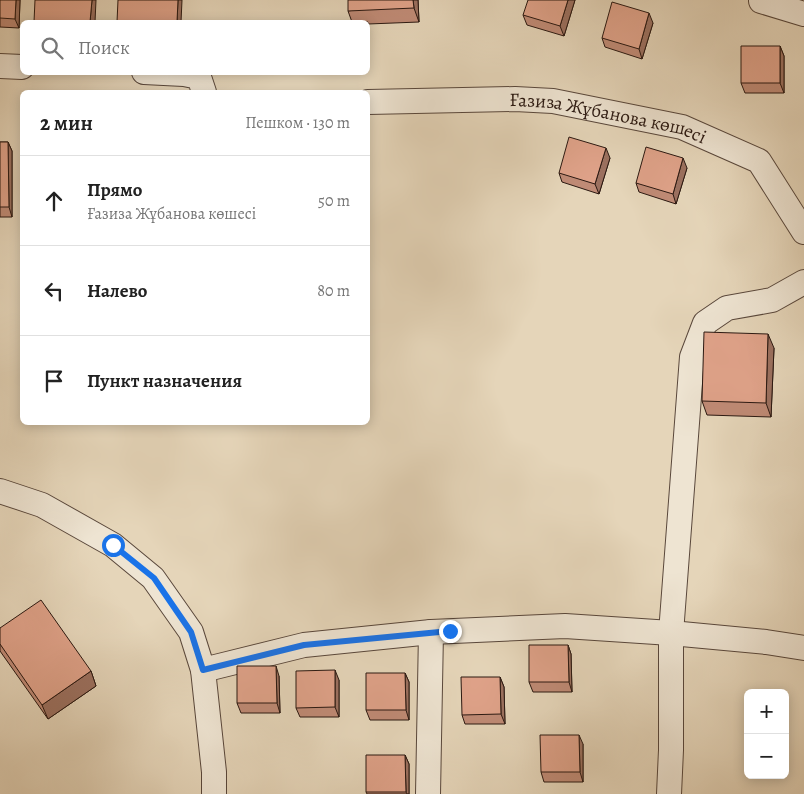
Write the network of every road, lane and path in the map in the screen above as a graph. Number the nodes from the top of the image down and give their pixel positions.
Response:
1 (761, 1) edge
2 (804, 14) edge
3 (0, 66) edge
4 (20, 67) edge
5 (189, 75) edge
6 (203, 90) edge
7 (370, 102) edge
8 (804, 232) edge
9 (804, 282) edge
10 (0, 491) edge
11 (431, 632) junction
12 (671, 633) junction
13 (804, 648) edge
14 (203, 670) junction
15 (214, 794) edge
16 (428, 794) edge
17 (669, 794) edge

1 - 2 street
3 - 4 street
5 - 6 street
7 - 8 street, Ғазиза Жұбанова көшесі
9 - 12 street
10 - 14 street
11 - 12 street
11 - 14 street
11 - 16 street
12 - 13 street
12 - 17 street
14 - 15 street

